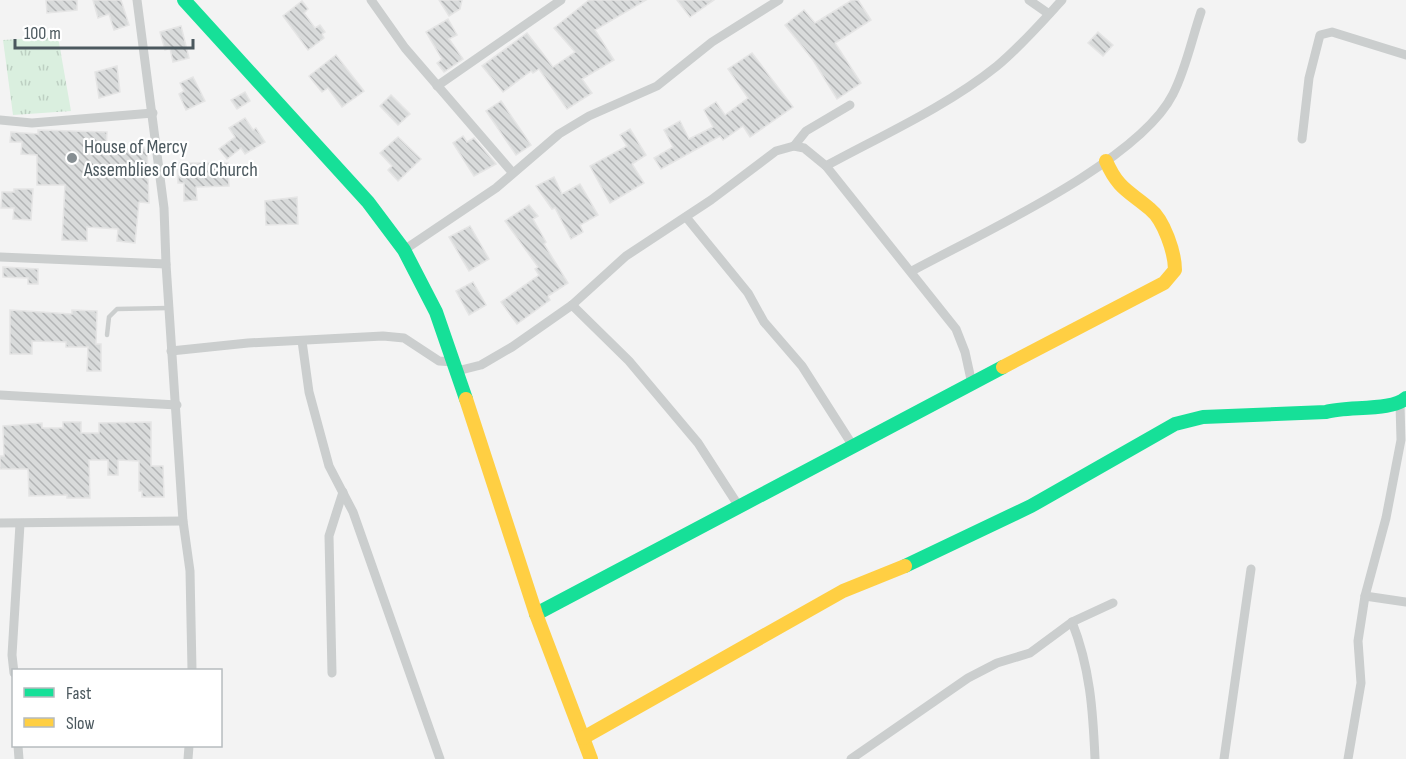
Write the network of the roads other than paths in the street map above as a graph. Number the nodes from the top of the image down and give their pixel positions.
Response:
1 (137, 0) edge
2 (184, 0) edge
3 (371, 0) edge
4 (561, 0) edge
5 (779, 0) edge
6 (1029, 0) edge
7 (1062, 0) edge
8 (1201, 12) dead end
9 (1049, 14) junction
10 (1406, 55) edge
11 (436, 86) junction
12 (850, 105) dead end
13 (153, 113) junction
14 (0, 120) edge
15 (1302, 139) dead end
16 (794, 146) junction
17 (1106, 161) junction
18 (826, 166) junction
19 (512, 172) junction
20 (686, 217) junction
21 (404, 250) junction
22 (0, 257) edge
23 (165, 264) junction
24 (912, 271) junction
25 (572, 305) junction
26 (168, 308) junction
27 (107, 335) dead end
28 (302, 341) junction
29 (171, 351) junction
30 (455, 367) junction
31 (972, 384) junction
32 (0, 395) edge
33 (1403, 401) edge
34 (177, 405) junction
35 (853, 446) junction
36 (343, 492) junction
37 (738, 505) junction
38 (183, 521) junction
39 (0, 523) edge
40 (20, 524) junction
41 (1251, 569) dead end
42 (1365, 596) junction
43 (1406, 602) edge
44 (1113, 603) dead end
45 (536, 615) junction
46 (1072, 622) junction
47 (0, 656) edge
48 (12, 656) junction
49 (13, 669) edge
50 (192, 669) edge
51 (332, 673) dead end
52 (583, 738) junction
53 (440, 759) edge
54 (591, 759) edge
55 (851, 759) edge
56 (1095, 759) edge
57 (1224, 759) edge
58 (1348, 759) edge

1 - 13 street
2 - 21 street
3 - 11 street
4 - 11 street
5 - 19 street
6 - 9 street
7 - 9 street
8 - 17 street
9 - 18 street
10 - 15 street
11 - 19 street
12 - 16 street
13 - 14 street
13 - 23 street
16 - 18 street
16 - 20 street
17 - 24 street
17 - 31 street
18 - 24 street
19 - 21 street
20 - 25 street
20 - 35 street
21 - 30 street
22 - 23 street
23 - 26 street
24 - 31 street
25 - 30 street
25 - 37 street
26 - 27 lane
26 - 29 street
28 - 29 street
28 - 30 street
28 - 36 street
29 - 34 street
30 - 45 street
31 - 35 street
32 - 34 street
33 - 42 street
33 - 52 street
34 - 38 street
35 - 37 street
36 - 51 street
36 - 53 street
37 - 45 street
38 - 40 street
38 - 50 street
39 - 40 street
40 - 48 street
41 - 57 street
42 - 43 street
42 - 58 street
44 - 46 street
45 - 52 street
46 - 55 street
46 - 56 street
47 - 48 street
48 - 49 street
52 - 54 street

